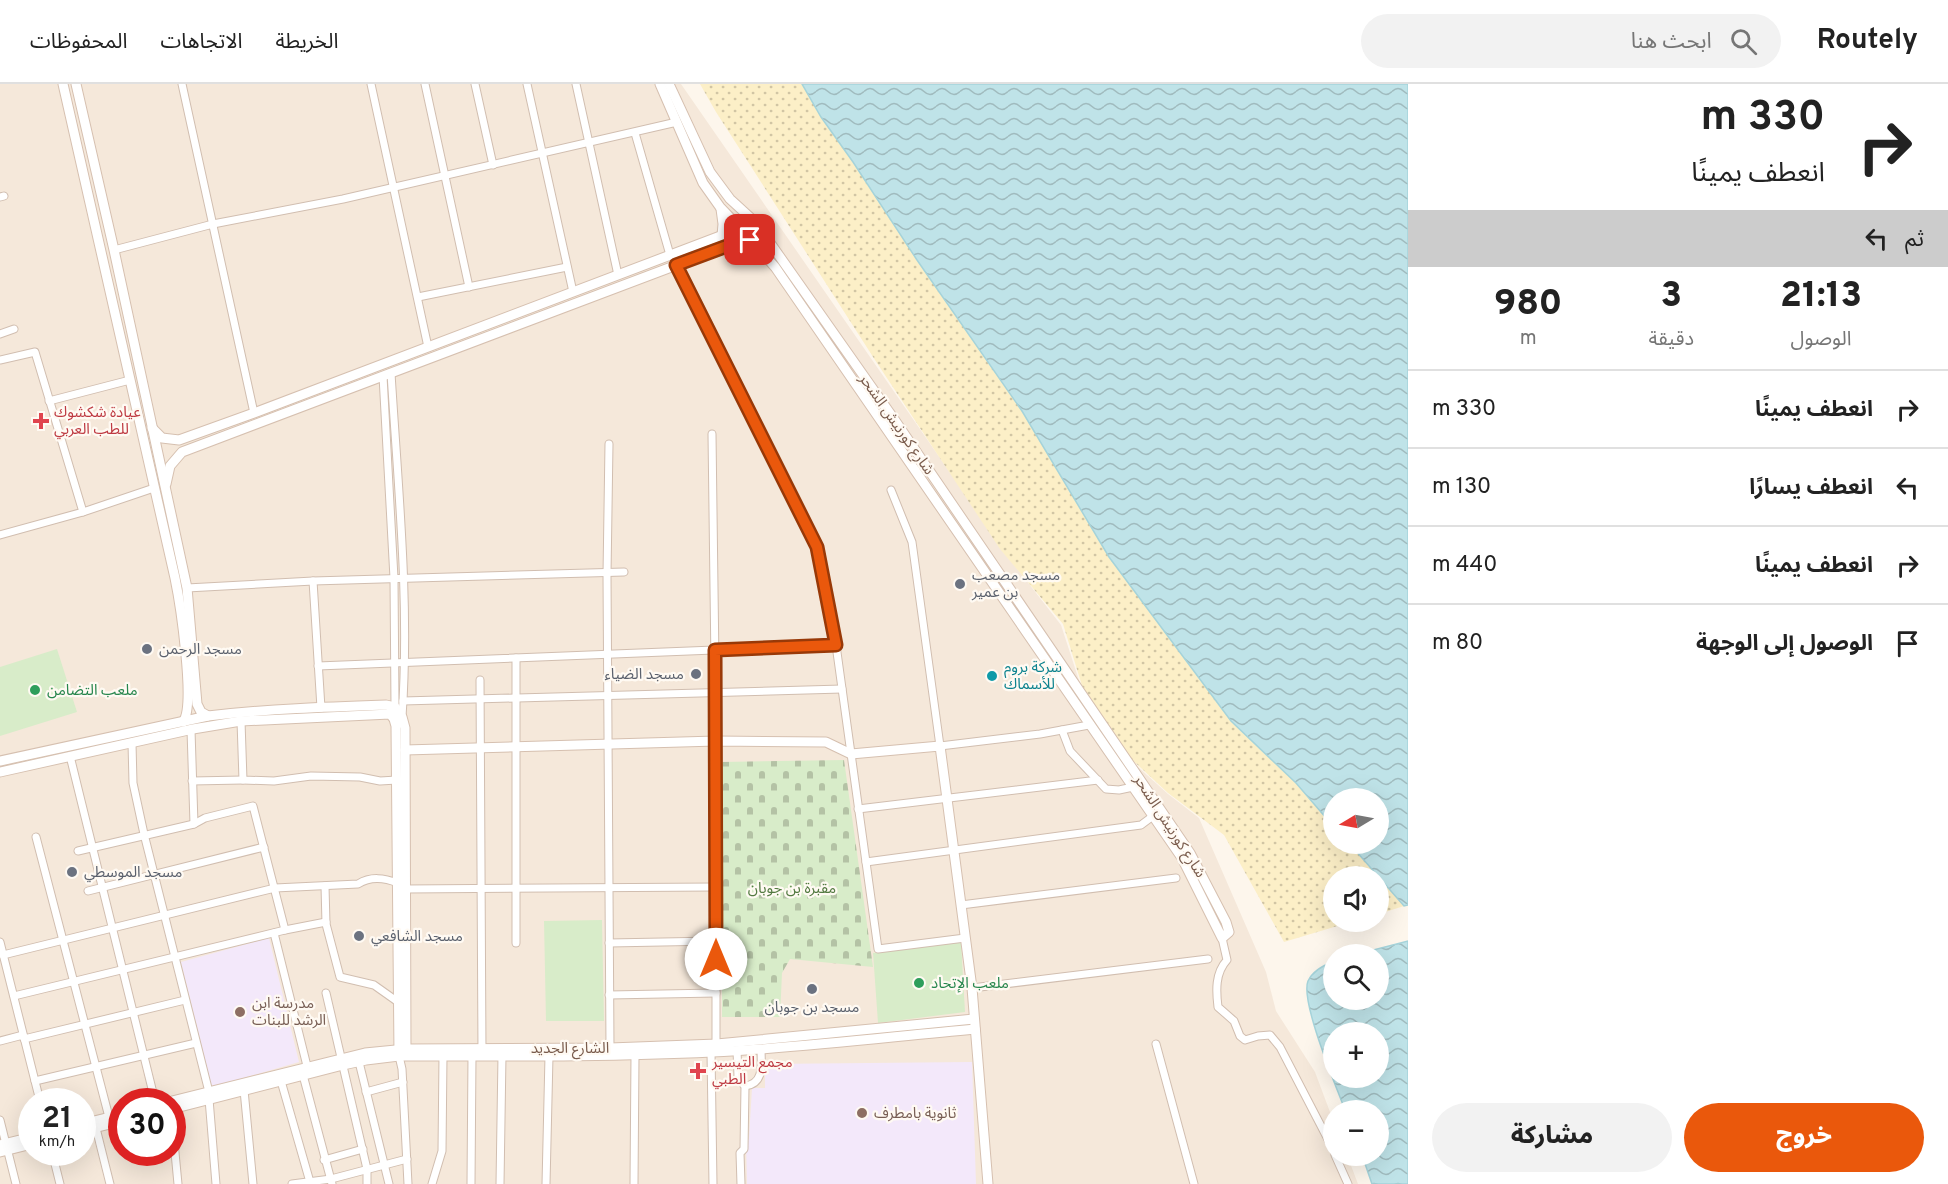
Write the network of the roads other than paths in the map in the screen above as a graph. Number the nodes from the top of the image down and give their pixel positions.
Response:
1 (63, 84) edge
2 (76, 84) edge
3 (182, 84) edge
4 (371, 84) edge
5 (425, 84) edge
6 (475, 84) edge
7 (527, 84) edge
8 (576, 84) edge
9 (660, 84) edge
10 (669, 84) edge
11 (677, 122) junction
12 (635, 133) junction
13 (589, 143) junction
14 (541, 154) junction
15 (493, 165) junction
16 (445, 176) junction
17 (394, 187) junction
18 (720, 207) junction
19 (754, 221) junction
20 (213, 224) junction
21 (742, 228) junction
22 (761, 230) junction
23 (722, 236) junction
24 (750, 240) junction
25 (114, 250) junction
26 (669, 255) junction
27 (676, 265) junction
28 (567, 267) junction
29 (618, 275) junction
30 (469, 287) junction
31 (573, 292) junction
32 (418, 297) junction
33 (129, 321) junction
34 (117, 324) junction
35 (14, 329) dead end
36 (0, 334) edge
37 (428, 347) junction
38 (0, 360) edge
39 (387, 374) junction
40 (130, 380) junction
41 (50, 401) junction
42 (275, 405) junction
43 (254, 413) junction
44 (279, 416) junction
45 (894, 419) junction
46 (151, 426) junction
47 (885, 427) junction
48 (712, 434) dead end
49 (179, 440) junction
50 (144, 444) junction
51 (609, 444) dead end
52 (182, 452) junction
53 (157, 453) junction
54 (149, 466) junction
55 (154, 488) junction
56 (166, 490) junction
57 (891, 490) dead end
58 (83, 512) junction
59 (0, 535) edge
60 (608, 572) junction
61 (624, 572) dead end
62 (394, 578) junction
63 (403, 578) junction
64 (313, 581) junction
65 (187, 588) junction
66 (1035, 625) junction
67 (1026, 632) junction
68 (836, 645) junction
69 (715, 650) junction
70 (608, 654) junction
71 (516, 658) junction
72 (405, 662) junction
73 (396, 663) junction
74 (318, 666) junction
75 (191, 680) junction
76 (480, 681) dead end
77 (842, 689) junction
78 (716, 693) junction
79 (608, 696) junction
80 (516, 699) junction
81 (480, 700) junction
82 (399, 704) junction
83 (321, 708) junction
84 (208, 716) junction
85 (241, 721) junction
86 (1089, 725) junction
87 (179, 726) junction
88 (191, 730) junction
89 (1062, 730) junction
90 (716, 741) junction
91 (132, 743) junction
92 (608, 744) junction
93 (940, 746) junction
94 (516, 747) junction
95 (480, 748) junction
96 (405, 750) junction
97 (851, 754) junction
98 (70, 756) junction
99 (0, 761) edge
100 (0, 772) edge
101 (243, 780) junction
102 (397, 780) junction
103 (1098, 780) junction
104 (192, 781) junction
105 (1133, 787) junction
106 (947, 798) junction
107 (858, 809) junction
108 (1153, 816) junction
109 (194, 824) junction
110 (144, 834) junction
111 (36, 837) dead end
112 (93, 847) junction
113 (264, 847) junction
114 (78, 850) dead end
115 (954, 850) junction
116 (866, 862) junction
117 (153, 874) junction
118 (1176, 878) dead end
119 (325, 886) junction
120 (402, 886) junction
121 (103, 887) junction
122 (609, 887) junction
123 (716, 887) junction
124 (274, 888) junction
125 (481, 888) junction
126 (516, 888) junction
127 (88, 891) dead end
128 (961, 905) junction
129 (164, 915) junction
130 (326, 922) junction
131 (113, 928) junction
132 (285, 930) junction
133 (274, 933) junction
134 (965, 938) junction
135 (1222, 938) junction
136 (63, 941) junction
137 (716, 941) junction
138 (0, 942) edge
139 (516, 943) dead end
140 (609, 943) junction
141 (3, 955) junction
142 (174, 957) junction
143 (1208, 959) dead end
144 (123, 969) junction
145 (10, 982) junction
146 (73, 982) junction
147 (0, 985) edge
148 (972, 988) junction
149 (326, 993) dead end
150 (716, 993) junction
151 (609, 995) junction
152 (14, 996) junction
153 (185, 1000) junction
154 (398, 1002) junction
155 (134, 1012) junction
156 (84, 1024) junction
157 (974, 1024) junction
158 (24, 1037) junction
159 (0, 1041) edge
160 (196, 1043) junction
161 (1156, 1044) dead end
162 (610, 1048) junction
163 (715, 1049) junction
164 (761, 1049) junction
165 (737, 1050) junction
166 (402, 1053) junction
167 (479, 1053) junction
168 (144, 1055) junction
169 (502, 1055) junction
170 (635, 1055) junction
171 (443, 1056) junction
172 (549, 1056) junction
173 (342, 1061) junction
174 (358, 1062) junction
175 (96, 1067) junction
176 (305, 1071) junction
177 (281, 1081) junction
178 (35, 1082) junction
179 (403, 1082) junction
180 (745, 1086) junction
181 (37, 1088) edge
182 (152, 1088) edge
183 (244, 1090) junction
184 (366, 1092) junction
185 (209, 1096) junction
186 (186, 1099) edge
187 (186, 1104) edge
188 (108, 1113) edge
189 (0, 1120) edge
190 (108, 1125) edge
191 (96, 1128) joint
192 (1323, 1131) edge
193 (18, 1142) edge
194 (18, 1146) edge
195 (3, 1148) edge
196 (363, 1149) junction
197 (407, 1159) junction
198 (324, 1160) junction
199 (384, 1165) junction
200 (56, 1166) edge
201 (176, 1166) edge
202 (1340, 1166) edge
203 (368, 1169) junction
204 (331, 1181) edge
205 (310, 1182) edge
206 (16, 1184) edge
207 (60, 1184) edge
208 (110, 1184) edge
209 (178, 1184) edge
210 (216, 1184) edge
211 (253, 1184) edge
212 (292, 1184) edge
213 (367, 1184) edge
214 (389, 1184) edge
215 (408, 1184) edge
216 (432, 1184) edge
217 (471, 1184) edge
218 (500, 1184) edge
219 (546, 1184) edge
220 (634, 1184) edge
221 (713, 1184) edge
222 (741, 1184) edge
223 (988, 1184) edge
224 (1194, 1184) edge
225 (1348, 1184) edge

1 - 34 street
2 - 25 street
3 - 20 street
4 - 17 street
5 - 16 street
6 - 15 street
7 - 14 street
8 - 13 street
9 - 11 street
10 - 19 street
11 - 12 street
11 - 18 street
12 - 13 street
12 - 26 street
13 - 14 street
13 - 29 street
14 - 15 street
14 - 28 street
15 - 16 street
16 - 17 street
16 - 30 street
17 - 20 street
17 - 32 street
18 - 21 street
18 - 23 street
19 - 21 street
19 - 22 street
20 - 25 street
20 - 43 street
21 - 23 street
21 - 24 street
22 - 24 street
22 - 45 street, شارع كورنيش الشحر
23 - 26 street
24 - 27 street
24 - 47 street, شارع كورنيش الشحر
25 - 33 street
26 - 29 street
27 - 39 street
27 - 68 street
28 - 30 street
28 - 31 street
29 - 31 street
30 - 32 street
31 - 37 street
32 - 37 street
33 - 34 street
33 - 46 street
34 - 40 street
35 - 36 street
37 - 42 street
38 - 41 street
39 - 44 street
39 - 62 street
39 - 63 street
40 - 41 street
40 - 50 street
41 - 58 street
42 - 43 street
42 - 44 street
43 - 49 street
44 - 52 street
45 - 47 street
45 - 66 street, شارع كورنيش الشحر
46 - 49 street
46 - 53 street
47 - 67 street, شارع كورنيش الشحر
48 - 69 street
49 - 53 street
50 - 53 street
50 - 54 street
51 - 60 street
52 - 53 street
52 - 56 street
53 - 54 street
53 - 56 street
54 - 55 street
55 - 58 street
55 - 75 street
56 - 65 street
57 - 93 street
58 - 59 street
60 - 61 street
60 - 63 street
60 - 70 street
62 - 63 street
62 - 64 street
62 - 73 street
63 - 72 street
64 - 65 street
64 - 74 street
65 - 75 street
66 - 67 street
66 - 135 street, شارع كورنيش الشحر
67 - 86 street, شارع كورنيش الشحر
68 - 69 street
68 - 77 street
69 - 70 street
69 - 78 street
70 - 71 street
70 - 79 street
71 - 72 street
71 - 80 street
72 - 73 street
72 - 82 street
73 - 74 street
73 - 82 street
74 - 83 street
75 - 84 street
75 - 87 street
76 - 81 street
77 - 78 street
77 - 97 street
78 - 79 street
78 - 90 street
79 - 80 street
79 - 92 street
80 - 81 street
80 - 94 street
81 - 82 street
81 - 95 street
82 - 83 street
82 - 96 street
83 - 84 street
84 - 87 street
85 - 88 street
85 - 101 street
85 - 102 street
86 - 89 street
86 - 105 street, شارع كورنيش الشحر
87 - 88 street
87 - 91 street
87 - 99 street
88 - 104 street
89 - 93 street
89 - 103 street
90 - 92 street
90 - 97 street
90 - 123 street
91 - 98 street
91 - 110 street
92 - 94 street
92 - 122 street
93 - 97 street
93 - 106 street
94 - 95 street
94 - 126 street
95 - 96 street
95 - 125 street
96 - 120 street
97 - 107 street
98 - 100 street
98 - 112 street
101 - 102 street
101 - 104 street
102 - 120 street
103 - 105 street
103 - 106 street
104 - 109 street
105 - 108 street, شارع كورنيش الشحر
106 - 107 street
106 - 115 street
107 - 116 street
108 - 115 street
108 - 135 street, شارع كورنيش الشحر
109 - 110 street
109 - 113 street
110 - 112 street
110 - 117 street
111 - 136 street
112 - 114 street
112 - 121 street
113 - 117 street
113 - 124 street
115 - 116 street
115 - 128 street
116 - 134 street
117 - 121 street
117 - 129 street
118 - 128 street
119 - 120 street
119 - 124 street
119 - 130 street
120 - 125 street
120 - 154 street
120 - 166 street
121 - 127 street
121 - 131 street
122 - 123 street
122 - 126 street
122 - 140 street
123 - 137 street
124 - 129 street
124 - 132 street
125 - 126 street
125 - 167 street
126 - 139 street
128 - 134 street
129 - 131 street
129 - 142 street
130 - 132 street
130 - 154 street
131 - 136 street
131 - 144 street
132 - 133 street
133 - 142 street
133 - 176 street
134 - 148 street
135 - 192 street
136 - 141 street
136 - 146 street
137 - 140 street
137 - 150 street
138 - 141 street
140 - 151 street
141 - 145 street
142 - 144 street
142 - 153 street
143 - 148 street
144 - 146 street
144 - 155 street
145 - 147 street
145 - 152 street
146 - 152 street
146 - 156 street
148 - 157 street
149 - 173 street
150 - 151 street
150 - 163 street
151 - 162 street
152 - 158 street
153 - 155 street
153 - 160 street
154 - 166 street
155 - 156 street
155 - 168 street
156 - 158 street
156 - 175 street
157 - 163 street, الشارع الجديد
157 - 164 street, الشارع الجديد
157 - 223 street
158 - 159 street
158 - 178 street
160 - 168 street
160 - 185 street
161 - 224 street
162 - 163 street, الشارع الجديد
162 - 167 street, الشارع الجديد
163 - 165 street, الشارع الجديد
163 - 170 street, الشارع الجديد
163 - 221 street
164 - 165 street, الشارع الجديد
164 - 180 street
165 - 180 street
166 - 167 street, الشارع الجديد
166 - 171 street, الشارع الجديد
166 - 173 street, الشارع الجديد
166 - 174 street, الشارع الجديد
166 - 179 street
167 - 169 street, الشارع الجديد
167 - 171 street, الشارع الجديد
167 - 217 street
168 - 175 street
168 - 182 street
169 - 172 street, الشارع الجديد
169 - 218 street
170 - 172 street, الشارع الجديد
170 - 220 street
171 - 216 street
172 - 219 street
173 - 174 street, الشارع الجديد
173 - 176 street, الشارع الجديد
173 - 196 street
174 - 184 street
175 - 178 street
175 - 188 street
176 - 177 street, الشارع الجديد
176 - 185 street, الشارع الجديد
176 - 198 street
177 - 183 street, الشارع الجديد
177 - 205 street
178 - 181 street
179 - 184 street
179 - 197 street
180 - 222 street
183 - 185 street, الشارع الجديد
183 - 211 street
184 - 199 street
185 - 186 street, الشارع الجديد
185 - 187 street, الشارع الجديد
185 - 210 street
189 - 195 street
190 - 191 street
191 - 208 street
193 - 195 street
194 - 195 street
195 - 206 street
196 - 198 street
196 - 203 street
197 - 199 street
197 - 215 street
198 - 204 street
199 - 203 street
199 - 214 street
200 - 207 street
201 - 209 street
202 - 225 street
203 - 204 street
203 - 213 street
204 - 205 street
205 - 212 street

